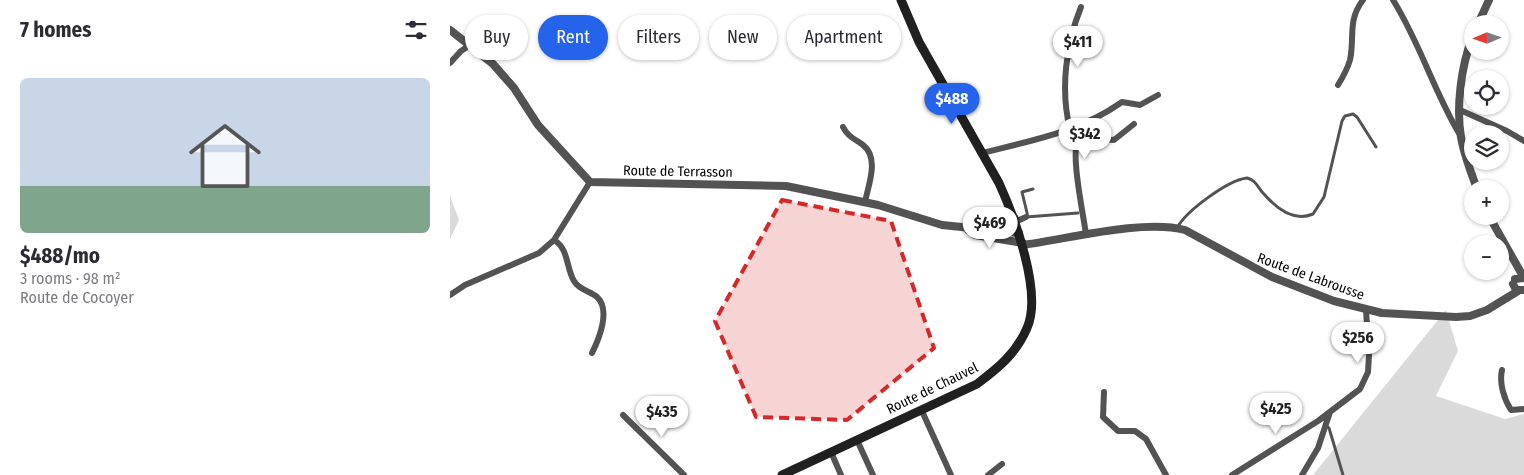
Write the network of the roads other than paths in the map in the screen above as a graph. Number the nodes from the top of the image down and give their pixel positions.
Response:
1 (901, 0) edge
2 (1363, 0) edge
3 (1393, 0) edge
4 (1490, 0) edge
5 (1081, 7) dead end
6 (1482, 15) edge
7 (450, 30) edge
8 (465, 41) edge
9 (465, 48) edge
10 (488, 60) edge
11 (1466, 60) edge
12 (450, 63) edge
13 (1338, 85) dead end
14 (1158, 95) dead end
15 (1460, 110) junction
16 (1134, 124) dead end
17 (843, 127) dead end
18 (1070, 129) junction
19 (1461, 137) junction
20 (1524, 141) edge
21 (1376, 148) dead end
22 (982, 153) junction
23 (1474, 180) edge
24 (590, 182) junction
25 (1033, 190) dead end
26 (865, 202) junction
27 (1078, 213) dead end
28 (1027, 217) junction
29 (1014, 220) junction
30 (1494, 225) edge
31 (1176, 228) junction
32 (968, 230) junction
33 (999, 231) junction
34 (1086, 235) junction
35 (554, 240) junction
36 (1022, 240) junction
37 (1515, 262) junction
38 (1524, 278) edge
39 (1518, 286) edge
40 (450, 295) edge
41 (1366, 310) junction
42 (592, 353) dead end
43 (1502, 370) dead end
44 (1104, 392) dead end
45 (921, 409) junction
46 (1524, 409) edge
47 (1330, 410) junction
48 (623, 415) dead end
49 (1326, 426) junction
50 (857, 440) junction
51 (831, 452) junction
52 (1002, 464) dead end
53 (684, 475) edge
54 (782, 475) edge
55 (842, 475) edge
56 (873, 475) edge
57 (950, 475) edge
58 (988, 475) edge
59 (1166, 475) edge
60 (1232, 475) edge
61 (1302, 475) edge
62 (1343, 475) edge

1 - 22 main road, Route de Chauvel
2 - 13 street
3 - 19 street
4 - 6 street
5 - 18 street
7 - 8 street
9 - 12 street
10 - 24 street
11 - 15 street
14 - 18 street
15 - 19 street
15 - 20 street
16 - 34 street
17 - 26 street
18 - 22 street
19 - 23 street
21 - 31 lane
22 - 29 main road, Route de Chauvel
24 - 26 street, Route de Terrasson
24 - 35 street
25 - 28 lane
26 - 32 street, Route de Terrasson
27 - 28 lane
28 - 29 street
29 - 33 main road
29 - 36 main road, Route de Chauvel
30 - 37 street, Route de Labrousse
31 - 34 street, Route de Labrousse
31 - 41 street, Route de Labrousse
32 - 33 street, Route de Terrasson
32 - 36 street, Route de Terrasson
33 - 36 street, Route de Terrasson
34 - 36 street, Route de Labrousse
35 - 40 street
35 - 42 street
36 - 45 main road, Route de Chauvel
37 - 38 street, Route de Labrousse
37 - 39 street, Route de Labrousse
38 - 39 street, Route de Labrousse
39 - 41 street, Route de Labrousse
41 - 47 street
43 - 46 street
44 - 59 street
45 - 50 main road, Route de Chauvel
45 - 57 street
47 - 49 street
47 - 60 street
48 - 53 street
49 - 61 street
49 - 62 lane
50 - 51 main road, Route de Chauvel
50 - 56 street
51 - 54 main road, Route de Chauvel
51 - 55 street
52 - 58 street

